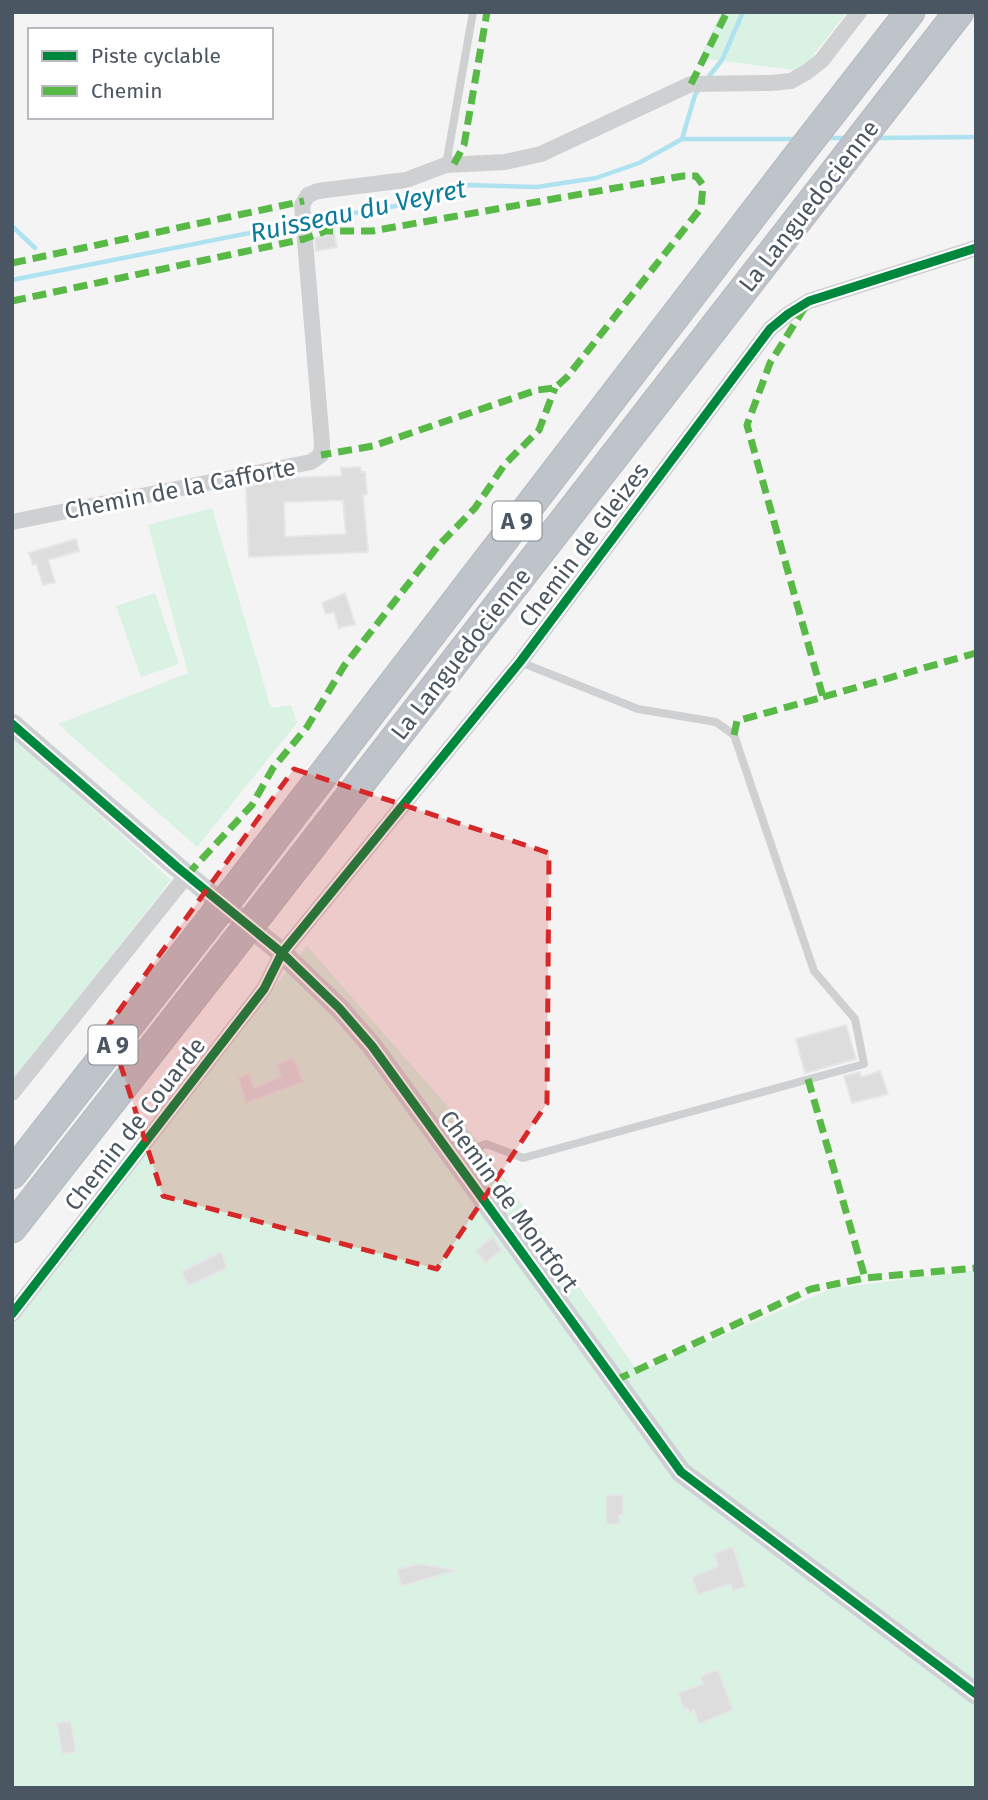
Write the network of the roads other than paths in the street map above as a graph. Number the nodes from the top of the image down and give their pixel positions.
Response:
1 (473, 12) edge
2 (859, 12) edge
3 (911, 12) edge
4 (959, 12) edge
5 (446, 165) junction
6 (976, 248) edge
7 (12, 522) edge
8 (520, 662) junction
9 (12, 724) edge
10 (187, 875) junction
11 (282, 953) junction
12 (12, 1093) edge
13 (453, 1157) junction
14 (12, 1174) edge
15 (12, 1228) edge
16 (12, 1314) edge
17 (976, 1694) edge

1 - 5 lane
2 - 5 street, Chemin de la Cafforte
3 - 14 highway, La Languedocienne / A 9, bridge
4 - 15 highway, La Languedocienne / A 9, bridge
5 - 7 street, Chemin de la Cafforte
6 - 8 street, Chemin de Gleizes
8 - 11 street, Chemin de Gleizes
8 - 13 lane
9 - 10 street, Chemin de Montfort
10 - 11 street, Chemin de Montfort
10 - 12 street
11 - 13 street, Chemin de Montfort
11 - 16 street, Chemin de Couarde
13 - 17 street, Chemin de Montfort

